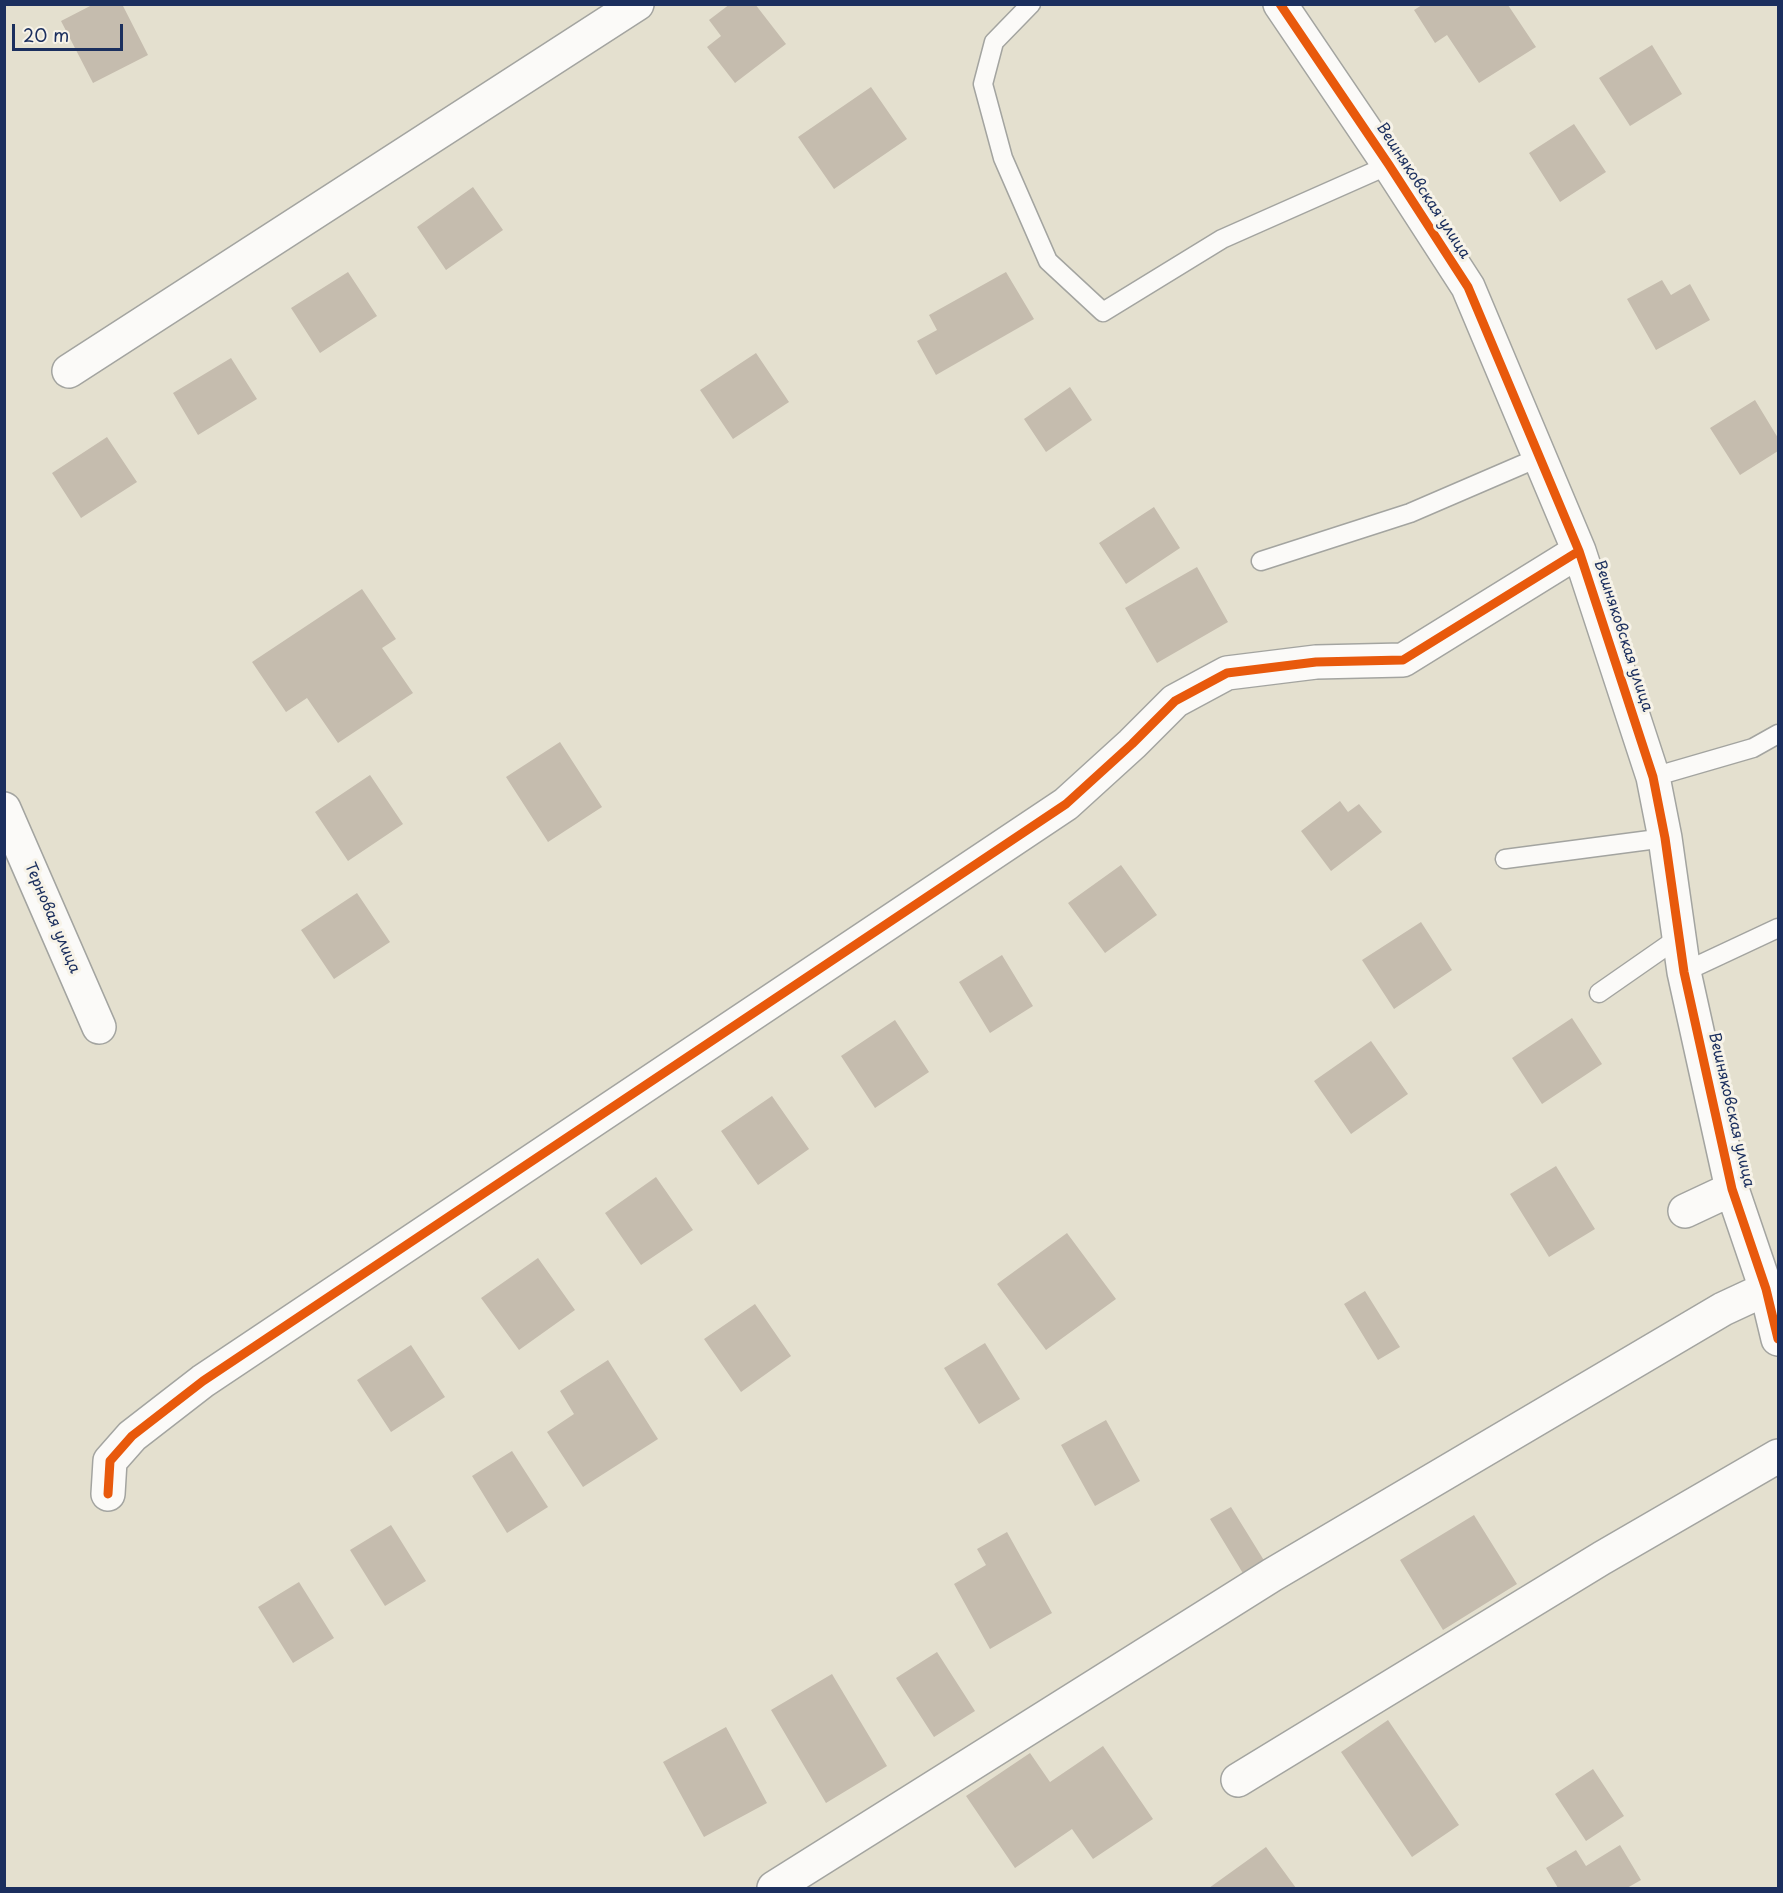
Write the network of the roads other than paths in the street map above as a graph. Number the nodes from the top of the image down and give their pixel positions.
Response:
1 (637, 4) edge
2 (1031, 4) edge
3 (1280, 4) edge
4 (1389, 165) junction
5 (69, 371) dead end
6 (1540, 457) junction
7 (1579, 551) junction
8 (1261, 561) dead end
9 (1779, 734) edge
10 (1653, 777) junction
11 (4, 808) edge
12 (1665, 837) junction
13 (1505, 859) dead end
14 (1779, 928) edge
15 (1678, 938) junction
16 (1684, 972) junction
17 (1599, 993) dead end
18 (99, 1028) dead end
19 (1732, 1189) junction
20 (1685, 1211) dead end
21 (1766, 1289) junction
22 (1779, 1339) edge
23 (1779, 1456) edge
24 (108, 1494) dead end
25 (1238, 1780) dead end
26 (774, 1888) edge

1 - 5 street
2 - 4 lane
3 - 4 street, Вешняковская улица
4 - 6 street, Вешняковская улица
6 - 7 street, Вешняковская улица
6 - 8 lane
7 - 10 street, Вешняковская улица
7 - 24 street
9 - 10 lane
10 - 12 street, Вешняковская улица
11 - 18 street, Терновая улица
12 - 13 lane
12 - 15 street, Вешняковская улица
14 - 16 lane
15 - 16 street, Вешняковская улица
15 - 17 lane
16 - 19 street, Вешняковская улица
19 - 20 street
19 - 21 street, Вешняковская улица
21 - 22 street, Вешняковская улица
21 - 26 street
23 - 25 street

